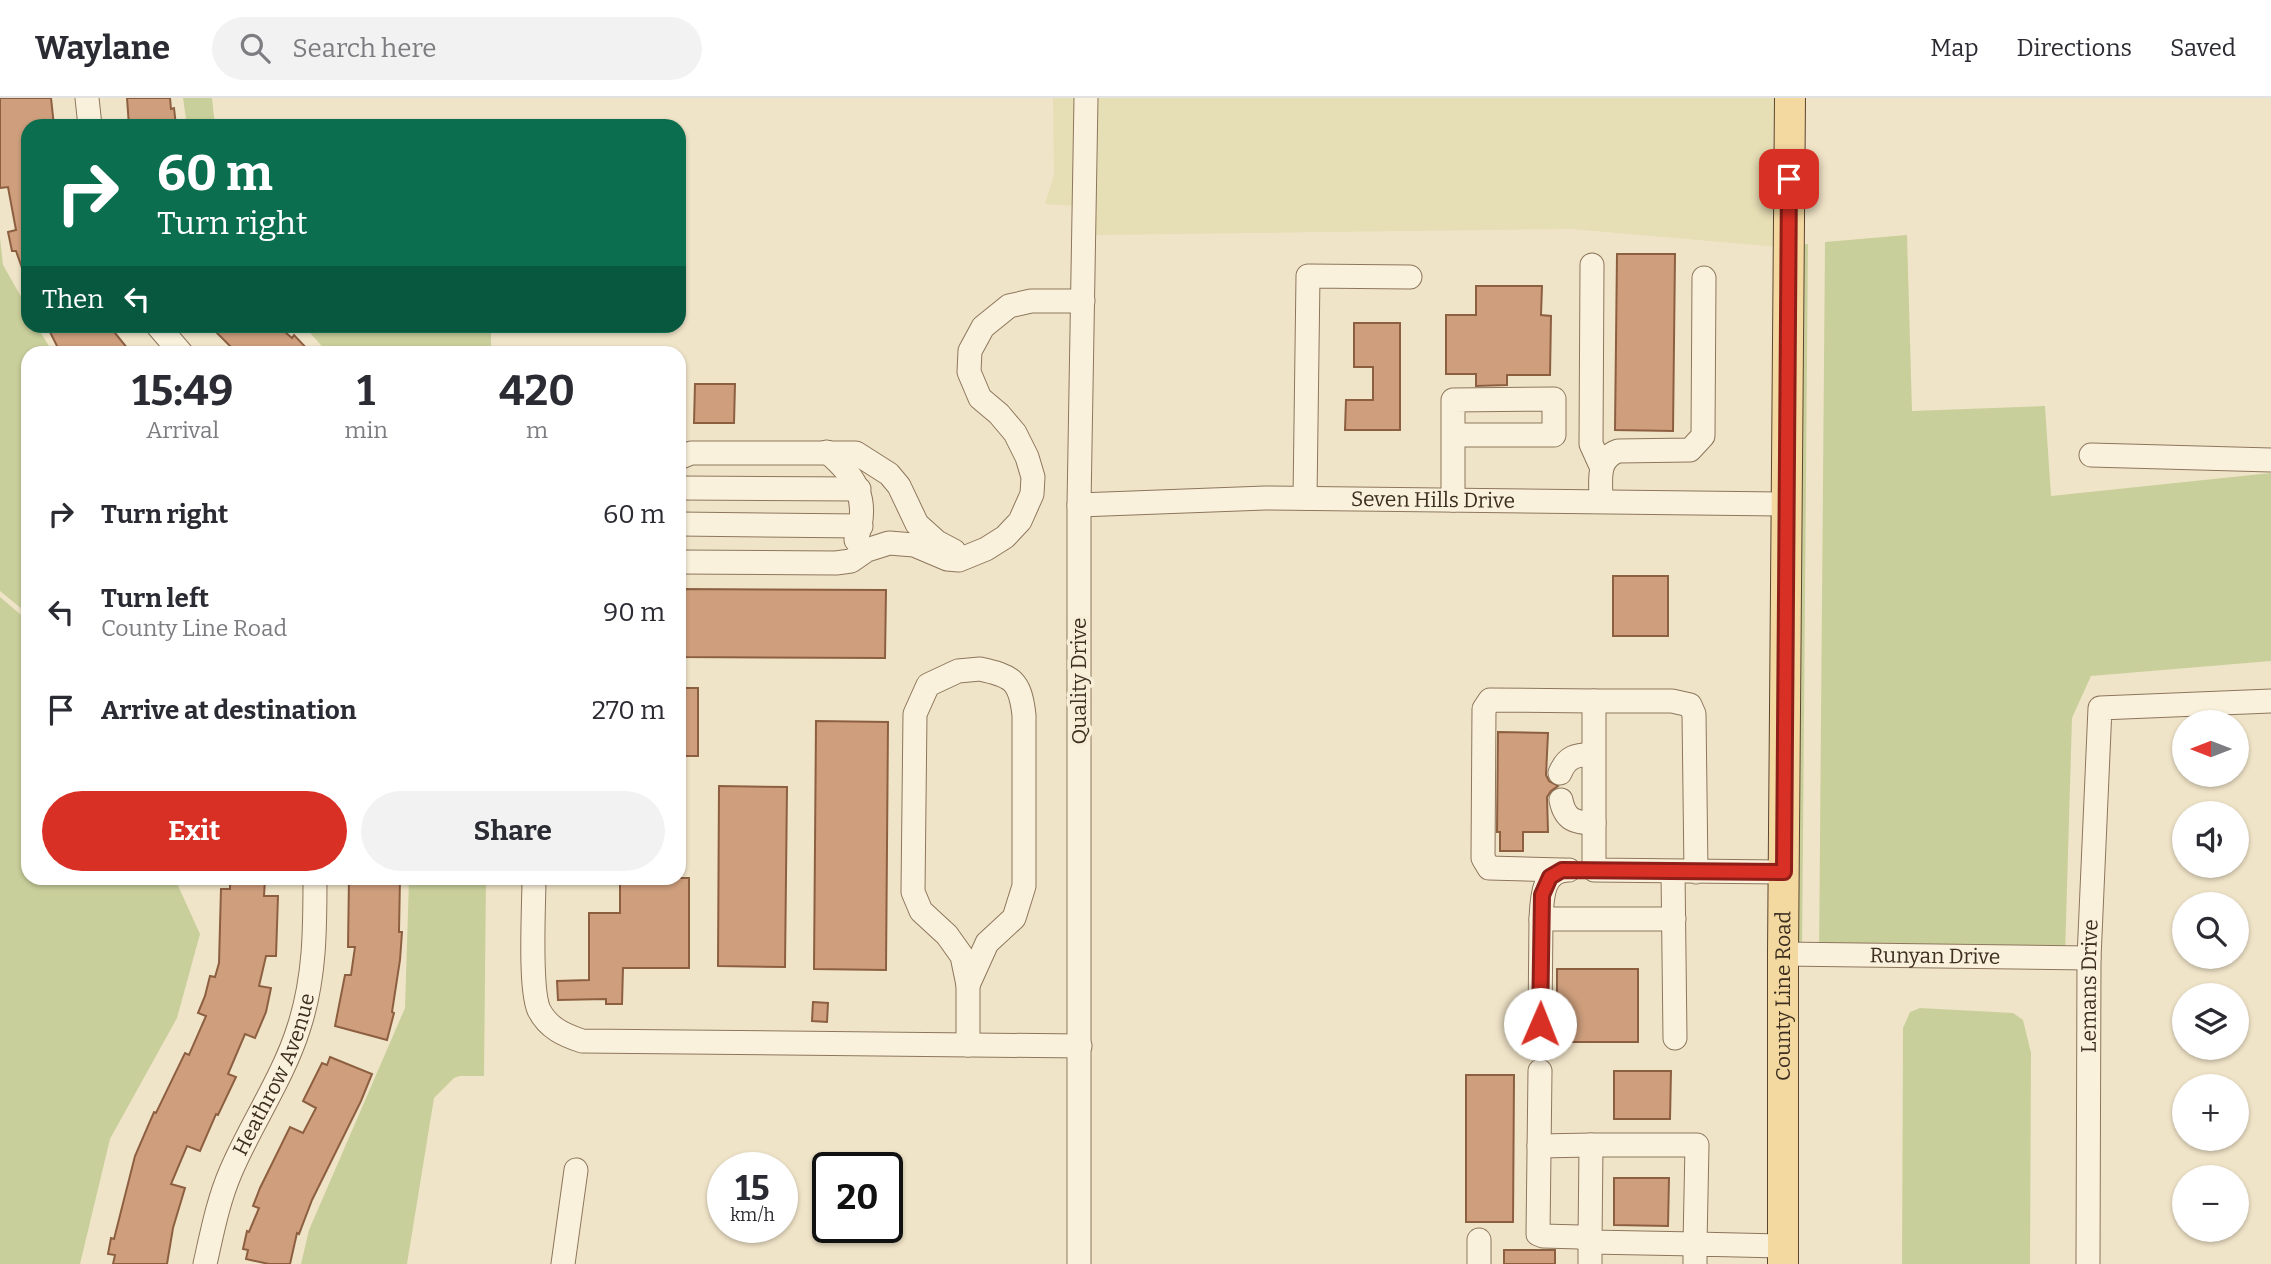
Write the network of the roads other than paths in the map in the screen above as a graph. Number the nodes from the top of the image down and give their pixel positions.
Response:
1 (88, 98) edge
2 (1086, 98) edge
3 (1790, 98) edge
4 (90, 119) edge
5 (1592, 265) dead end
6 (1410, 277) dead end
7 (1704, 278) dead end
8 (1083, 301) junction
9 (1453, 435) dead end
10 (827, 452) junction
11 (686, 455) edge
12 (2091, 455) dead end
13 (2271, 460) edge
14 (1601, 466) junction
15 (686, 488) edge
16 (859, 489) junction
17 (1305, 498) junction
18 (1453, 500) junction
19 (1601, 502) junction
20 (1786, 503) junction
21 (1079, 505) junction
22 (686, 524) edge
23 (861, 526) junction
24 (971, 554) junction
25 (686, 562) edge
26 (836, 563) junction
27 (1594, 701) junction
28 (2271, 701) edge
29 (1593, 754) junction
30 (1560, 773) dead end
31 (1560, 800) dead end
32 (1594, 823) junction
33 (1562, 870) junction
34 (1594, 870) junction
35 (1684, 872) junction
36 (1784, 872) junction
37 (315, 885) edge
38 (534, 885) edge
39 (1541, 919) junction
40 (1674, 919) junction
41 (1783, 954) junction
42 (2089, 958) junction
43 (968, 985) junction
44 (1540, 1024) dead end
45 (1675, 1038) dead end
46 (968, 1045) junction
47 (1080, 1046) junction
48 (1540, 1071) dead end
49 (1591, 1145) junction
50 (1539, 1146) junction
51 (576, 1170) dead end
52 (1479, 1240) dead end
53 (1590, 1253) edge
54 (1695, 1254) edge
55 (1783, 1255) edge
56 (205, 1264) edge
57 (563, 1264) edge
58 (1079, 1264) edge
59 (1479, 1264) edge
60 (2088, 1264) edge

1 - 4 street
2 - 8 street, Quality Drive
3 - 20 main road, County Line Road
5 - 14 street
6 - 17 street
7 - 14 street
8 - 21 street, Quality Drive
8 - 24 street
9 - 18 street
10 - 11 street
10 - 16 street
10 - 24 street
12 - 13 street
14 - 19 street
15 - 16 street
16 - 23 street
17 - 18 street, Seven Hills Drive
17 - 21 street, Seven Hills Drive
18 - 19 street, Seven Hills Drive
19 - 20 street, Seven Hills Drive
20 - 36 main road, County Line Road
21 - 47 street, Quality Drive
22 - 23 street
23 - 26 street
24 - 26 street
25 - 26 street
27 - 29 street
27 - 33 street
27 - 35 street
28 - 42 street, Lemans Drive
29 - 30 street
29 - 32 street
31 - 32 street
32 - 34 street
33 - 34 street
33 - 39 street
34 - 35 street
35 - 36 street
35 - 40 street
36 - 41 main road, County Line Road
37 - 56 street, Heathrow Avenue
38 - 46 street
39 - 40 street
39 - 44 street
40 - 45 street
41 - 42 street, Runyan Drive
41 - 55 main road, County Line Road
42 - 60 street, Lemans Drive
43 - 43 street
43 - 46 street
46 - 47 street
47 - 58 street, Quality Drive
48 - 50 street
49 - 50 street
49 - 53 street
49 - 54 street
50 - 53 street
51 - 57 street
52 - 59 street
53 - 54 street
54 - 55 street

